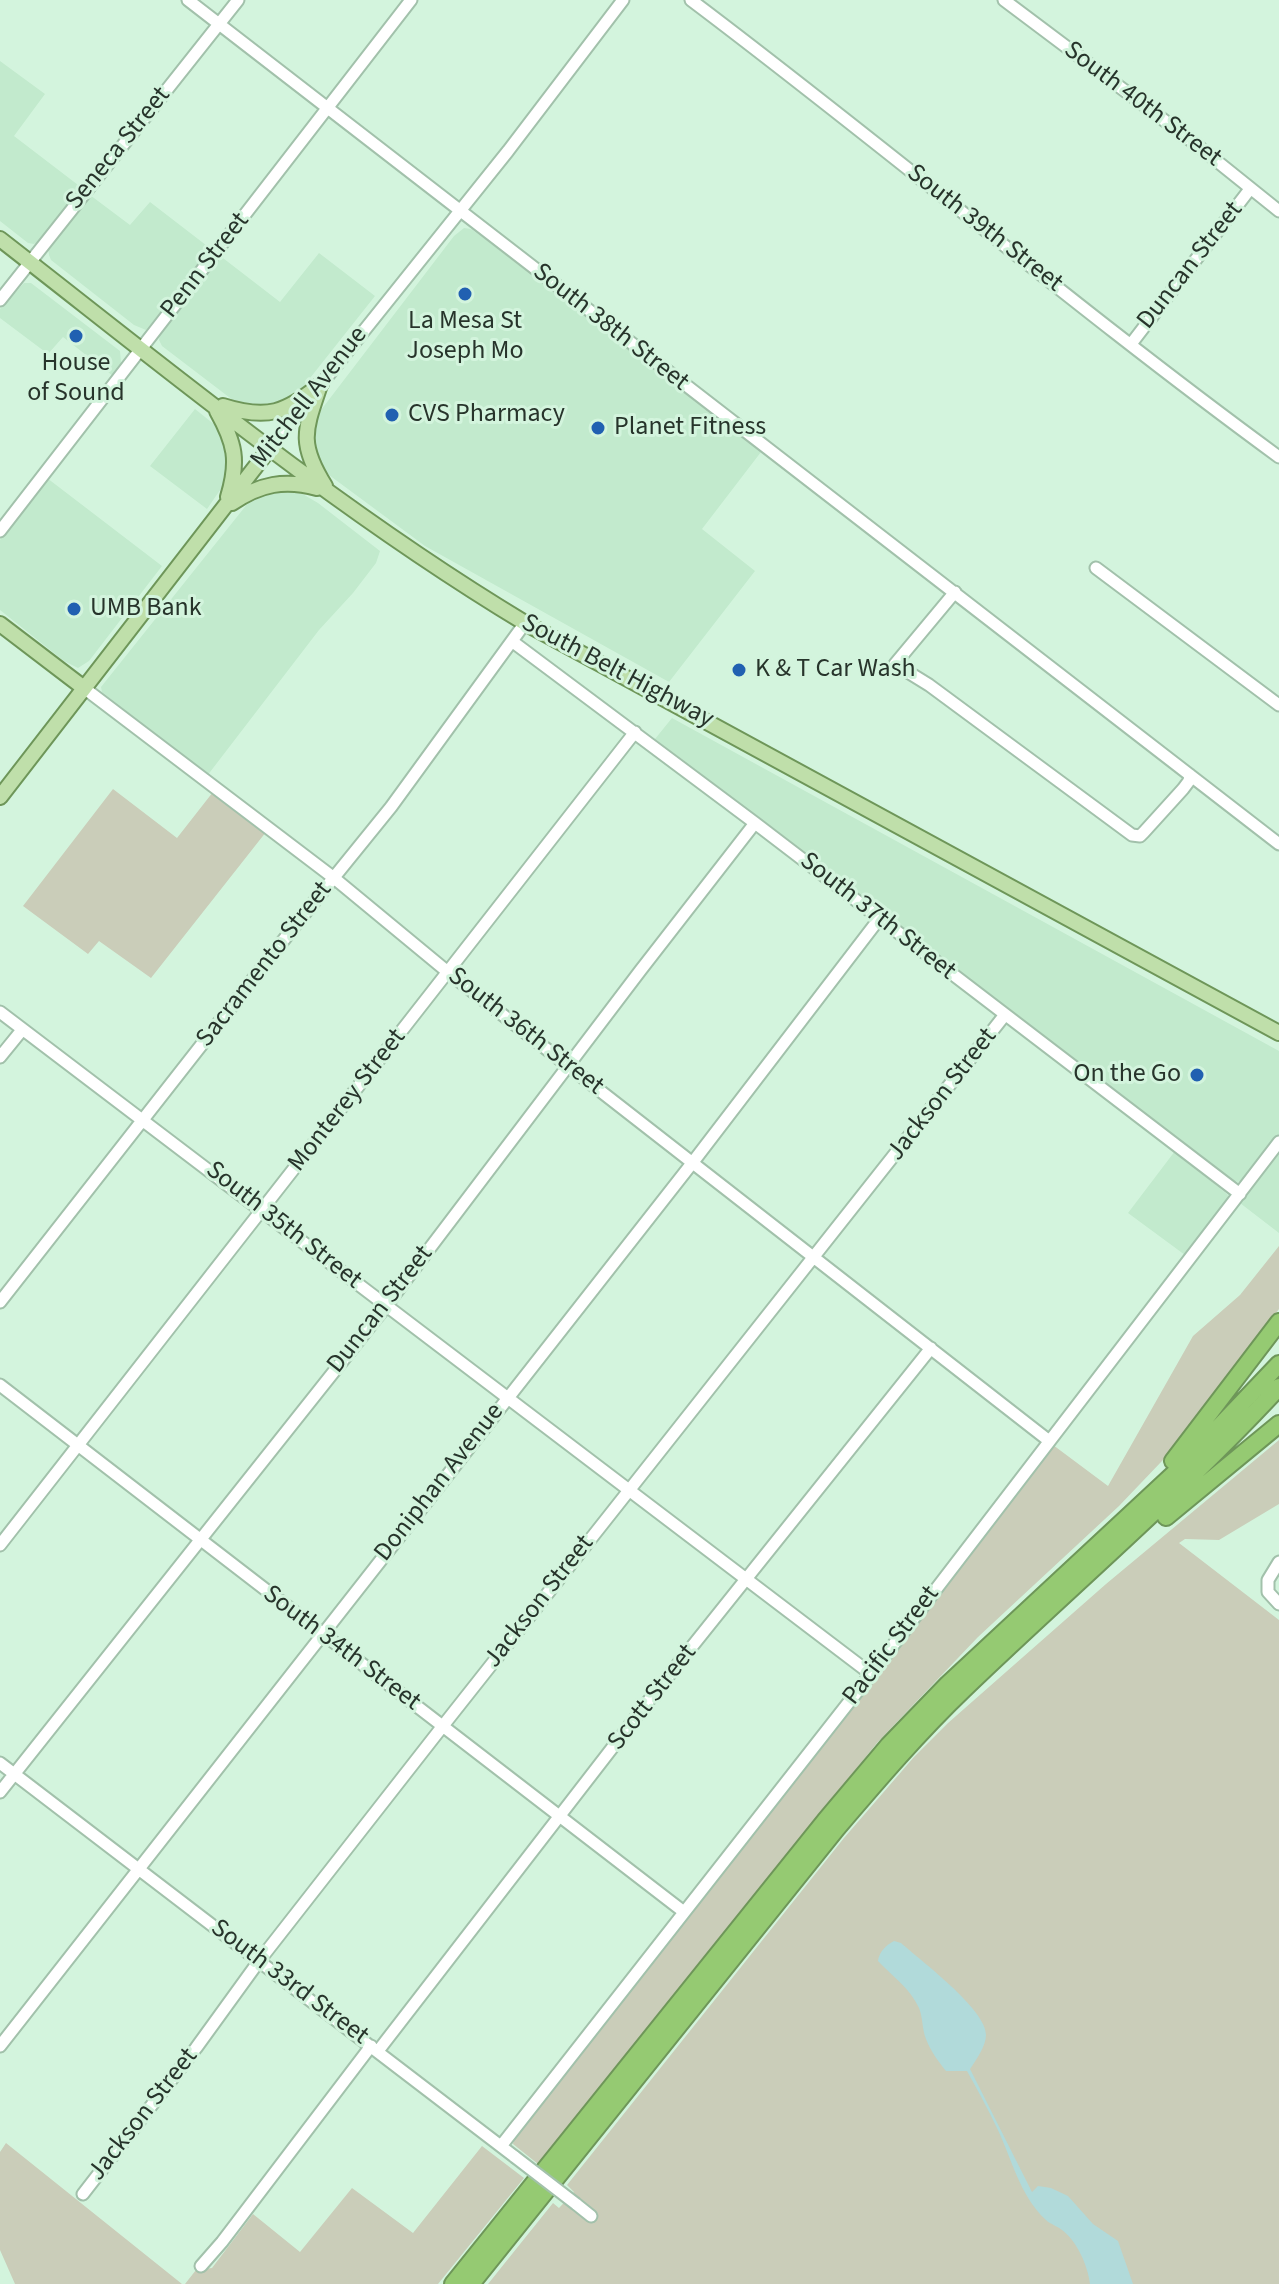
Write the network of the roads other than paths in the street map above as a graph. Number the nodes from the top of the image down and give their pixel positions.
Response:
1 (188, 0) edge
2 (238, 0) edge
3 (411, 0) edge
4 (623, 0) edge
5 (691, 0) edge
6 (1004, 0) edge
7 (219, 24) junction
8 (327, 108) junction
9 (1250, 189) junction
10 (458, 211) junction
11 (1279, 211) edge
12 (0, 239) edge
13 (29, 261) junction
14 (0, 300) edge
15 (1131, 344) junction
16 (142, 349) junction
17 (321, 384) junction
18 (213, 403) junction
19 (270, 448) junction
20 (1279, 457) edge
21 (329, 493) junction
22 (225, 507) junction
23 (0, 531) edge
24 (1096, 568) dead end
25 (955, 592) junction
26 (525, 623) junction
27 (0, 624) edge
28 (513, 642) junction
29 (84, 688) junction
30 (1279, 705) edge
31 (635, 732) junction
32 (1190, 775) junction
33 (0, 797) edge
34 (755, 823) junction
35 (1279, 844) edge
36 (334, 878) junction
37 (879, 919) junction
38 (449, 973) junction
39 (0, 1012) edge
40 (1004, 1016) junction
41 (22, 1030) junction
42 (1279, 1033) edge
43 (0, 1057) edge
44 (570, 1066) junction
45 (143, 1119) junction
46 (1279, 1142) edge
47 (693, 1162) junction
48 (1240, 1194) junction
49 (262, 1210) junction
50 (812, 1257) junction
51 (0, 1302) edge
52 (386, 1306) junction
53 (1279, 1322) edge
54 (931, 1348) junction
55 (1279, 1364) edge
56 (0, 1385) edge
57 (1279, 1387) edge
58 (506, 1398) junction
59 (1279, 1424) edge
60 (1048, 1440) junction
61 (78, 1446) junction
62 (629, 1491) junction
63 (1114, 1531) junction
64 (199, 1540) junction
65 (0, 1545) edge
66 (1279, 1562) edge
67 (1085, 1578) junction
68 (747, 1581) junction
69 (1279, 1604) edge
70 (322, 1634) junction
71 (871, 1674) junction
72 (442, 1727) junction
73 (0, 1763) edge
74 (14, 1774) junction
75 (0, 1792) edge
76 (561, 1815) junction
77 (140, 1870) junction
78 (684, 1912) junction
79 (259, 1961) junction
80 (0, 2046) edge
81 (375, 2048) junction
82 (501, 2146) junction
83 (83, 2194) dead end
84 (591, 2216) dead end
85 (201, 2266) dead end
86 (453, 2284) edge
87 (471, 2284) edge

1 - 7 street, South 38th Street
2 - 7 street, Seneca Street
3 - 8 street, Penn Street
4 - 10 street, Mitchell Avenue
5 - 15 street, South 39th Street
6 - 9 street, South 40th Street
7 - 8 street, South 38th Street
7 - 13 street, Seneca Street
8 - 10 street, South 38th Street
8 - 16 street, Penn Street
9 - 11 street, South 40th Street
9 - 15 street, Duncan Street
10 - 17 street, Mitchell Avenue
10 - 25 street, South 38th Street
12 - 13 main road, South Belt Highway
13 - 14 street, Seneca Street
13 - 16 main road, South Belt Highway
15 - 20 street, South 39th Street
16 - 18 main road, South Belt Highway
16 - 23 street, Penn Street
17 - 18 main road
17 - 19 street, Mitchell Avenue
17 - 21 main road
18 - 19 main road, South Belt Highway
18 - 22 main road
19 - 21 main road, South Belt Highway
19 - 22 main road, Mitchell Avenue
21 - 22 main road
21 - 26 main road, South Belt Highway
22 - 29 main road, Mitchell Avenue
24 - 30 street
25 - 32 street, South 38th Street
25 - 32 street
26 - 28 street, Sacramento Street
26 - 42 main road, South Belt Highway
27 - 29 main road, South 36th Street
28 - 31 street, South 37th Street
28 - 36 street, Sacramento Street
29 - 33 main road, Mitchell Avenue
29 - 36 street, South 36th Street
31 - 34 street, South 37th Street
31 - 38 street, Monterey Street
32 - 35 street, South 38th Street
34 - 37 street, South 37th Street
34 - 44 street, Duncan Street
36 - 38 street, South 36th Street
36 - 45 street, Sacramento Street
37 - 40 street, South 37th Street
37 - 47 street, Doniphan Avenue
38 - 44 street, South 36th Street
38 - 49 street, Monterey Street
39 - 41 street, South 35th Street
40 - 48 street, South 37th Street
40 - 50 street, Jackson Street
41 - 43 street
41 - 45 street, South 35th Street
44 - 47 street, South 36th Street
44 - 52 street, Duncan Street
45 - 49 street, South 35th Street
45 - 51 street, Sacramento Street
46 - 48 street, Pacific Street
47 - 50 street, South 36th Street
47 - 58 street, Doniphan Avenue
48 - 60 street, Pacific Street
49 - 52 street, South 35th Street
49 - 61 street, Monterey Street
50 - 54 street, South 36th Street
50 - 62 street, Jackson Street
52 - 58 street, South 35th Street
52 - 64 street, Duncan Street
53 - 63 highway
54 - 60 street, South 36th Street
54 - 68 street, Scott Street
55 - 63 highway
56 - 61 street, South 34th Street
57 - 67 highway
58 - 62 street, South 35th Street
58 - 70 street, Doniphan Avenue
59 - 67 highway
60 - 71 street, Pacific Street
61 - 64 street, South 34th Street
61 - 65 street, Monterey Street
62 - 68 street, South 35th Street
62 - 72 street, Jackson Street
63 - 86 highway
64 - 70 street, South 34th Street
64 - 74 street, Duncan Street
66 - 69 street
67 - 87 highway
68 - 71 street, South 35th Street
68 - 76 street, Scott Street
70 - 72 street, South 34th Street
70 - 77 street, Doniphan Avenue
71 - 78 street, Pacific Street
72 - 76 street, South 34th Street
72 - 79 street, Jackson Street
73 - 74 street, South 33rd Street
74 - 75 street, Duncan Street
74 - 77 street, South 33rd Street
76 - 78 street, South 34th Street
76 - 81 street, Scott Street
77 - 79 street, South 33rd Street
77 - 80 street, Doniphan Avenue
78 - 82 street, Pacific Street
79 - 81 street, South 33rd Street
79 - 83 street, Jackson Street
81 - 82 street, South 33rd Street
81 - 85 street, Scott Street
82 - 84 street, South 33rd Street, bridge

